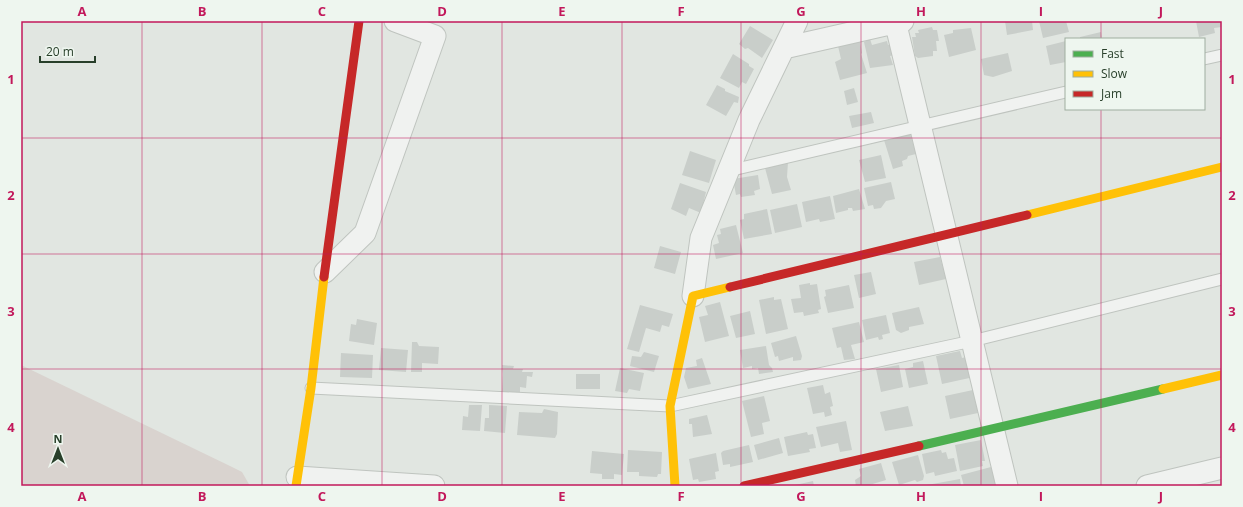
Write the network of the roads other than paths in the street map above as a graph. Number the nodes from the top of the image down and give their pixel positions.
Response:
1 (359, 21) edge
2 (395, 21) edge
3 (797, 21) edge
4 (898, 22) edge
5 (784, 48) junction
6 (1222, 55) edge
7 (1205, 60) edge
8 (1065, 92) edge
9 (920, 126) junction
10 (1222, 167) edge
11 (728, 172) junction
12 (946, 234) junction
13 (325, 272) junction
14 (1222, 279) edge
15 (693, 296) junction
16 (972, 341) junction
17 (1222, 375) edge
18 (311, 388) junction
19 (670, 406) junction
20 (994, 429) junction
21 (1222, 468) edge
22 (1198, 480) edge
23 (296, 482) edge
24 (434, 486) edge
25 (675, 486) edge
26 (744, 486) edge
27 (1007, 486) edge
28 (1147, 486) edge

1 - 13 street
2 - 13 street
3 - 5 street
4 - 5 street
4 - 9 street
5 - 11 street
6 - 7 lane
8 - 9 lane
9 - 11 lane
9 - 12 street
10 - 12 street
11 - 15 street
12 - 15 street
12 - 16 street
13 - 18 street
14 - 16 lane
15 - 19 street
16 - 19 lane
16 - 20 street
17 - 20 street
18 - 19 lane
18 - 23 street
19 - 25 street
20 - 26 street
20 - 27 street
21 - 22 street
22 - 28 street
23 - 24 street

